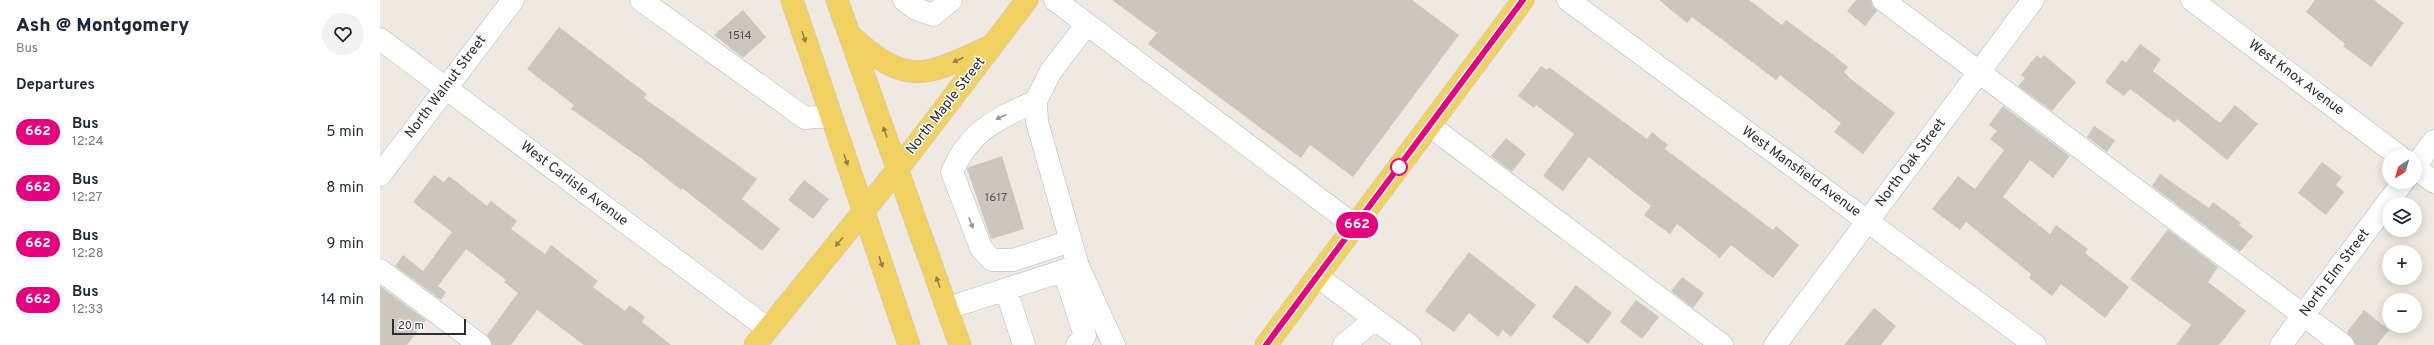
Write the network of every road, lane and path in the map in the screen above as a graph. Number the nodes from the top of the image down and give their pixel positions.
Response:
1 (513, 0) edge
2 (641, 0) edge
3 (792, 0) edge
4 (837, 0) edge
5 (904, 0) edge
6 (951, 0) edge
7 (1027, 0) edge
8 (1055, 0) edge
9 (1523, 0) edge
10 (1568, 0) edge
11 (1883, 0) edge
12 (2033, 0) edge
13 (2192, 0) edge
14 (665, 7) edge
15 (1087, 24) junction
16 (850, 35) junction
17 (380, 39) edge
18 (994, 44) junction
19 (1978, 73) junction
20 (445, 88) junction
21 (1036, 101) junction
22 (831, 116) junction
23 (1430, 126) junction
24 (2434, 141) edge
25 (2390, 149) edge
26 (2422, 157) edge
27 (898, 168) junction
28 (2422, 173) edge
29 (380, 175) edge
30 (2434, 182) edge
31 (2398, 189) edge
32 (864, 212) junction
33 (1867, 220) junction
34 (1355, 226) junction
35 (1071, 241) junction
36 (1071, 268) junction
37 (380, 270) edge
38 (1318, 276) junction
39 (1006, 290) junction
40 (948, 308) junction
41 (2303, 315) junction
42 (1374, 319) junction
43 (761, 337) edge
44 (480, 345) edge
45 (909, 345) edge
46 (960, 345) edge
47 (1024, 345) edge
48 (1077, 345) edge
49 (1114, 345) edge
50 (1266, 345) edge
51 (1344, 345) edge
52 (1410, 345) edge
53 (1722, 345) edge
54 (1775, 345) edge
55 (2035, 345) edge
56 (2281, 345) edge
57 (2343, 345) edge

1 - 20 street, North Walnut Street
2 - 14 street
3 -> 22 main road
4 - 16 main road
5 - 6 street
7 - 18 main road, North Maple Street
8 - 15 street
9 - 23 main road
10 - 33 street, West Mansfield Avenue
11 - 19 street
12 - 19 street, North Oak Street
13 - 25 street, West Knox Avenue
14 - 22 street
15 - 21 street
15 - 34 street
18 -> 16 main road
27 -> 16 main road
17 - 20 street, West Carlisle Avenue
18 - 27 main road, North Maple Street
19 - 33 street, North Oak Street
19 - 41 street
20 - 29 street, North Walnut Street
20 - 43 street, West Carlisle Avenue
21 - 35 street
21 -> 35 street
22 -> 32 main road
23 - 34 main road
23 - 53 street
24 - 26 street
27 - 32 main road, North Maple Street
40 -> 27 main road
28 - 30 street
31 - 41 street, North Elm Street
32 -> 43 main road, North Maple Street
32 -> 45 main road
33 - 54 street, North Oak Street
33 - 55 street, West Mansfield Avenue
34 - 38 main road
35 - 36 street
36 - 39 street
36 - 48 street
36 - 49 street
37 - 44 street
38 - 42 street
38 - 50 main road
39 - 40 street
39 - 47 street
40 - 46 main road
41 - 56 street, North Elm Street
41 - 57 street
42 - 51 street
42 - 52 street

